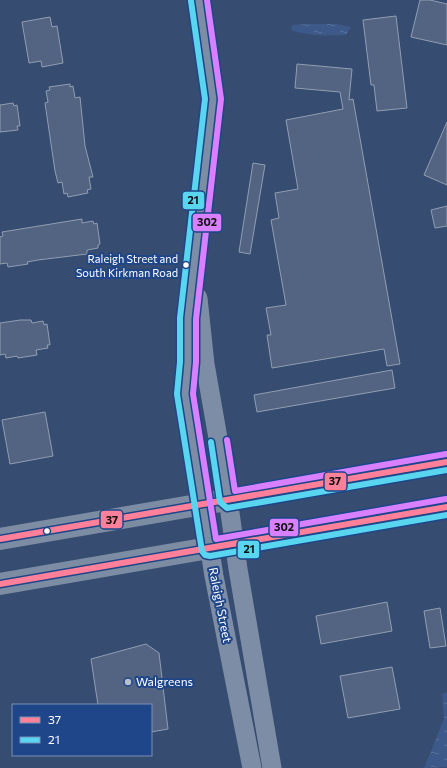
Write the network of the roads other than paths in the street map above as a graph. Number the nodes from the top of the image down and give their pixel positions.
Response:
1 (199, 0) edge
2 (194, 275) junction
3 (447, 462) edge
4 (228, 500) junction
5 (203, 504) junction
6 (447, 507) edge
7 (0, 539) edge
8 (234, 544) junction
9 (210, 548) junction
10 (0, 584) edge
11 (252, 768) edge
12 (272, 768) edge

1 - 2 street, Raleigh Street
2 - 4 street, Raleigh Street
2 - 5 street, Raleigh Street
3 - 4 main road
4 - 5 main road
4 - 8 street, Raleigh Street
5 - 7 main road
5 - 9 street, Raleigh Street
6 - 8 main road
8 - 9 main road
8 - 12 street, Raleigh Street
9 - 10 main road
9 - 11 street, Raleigh Street

